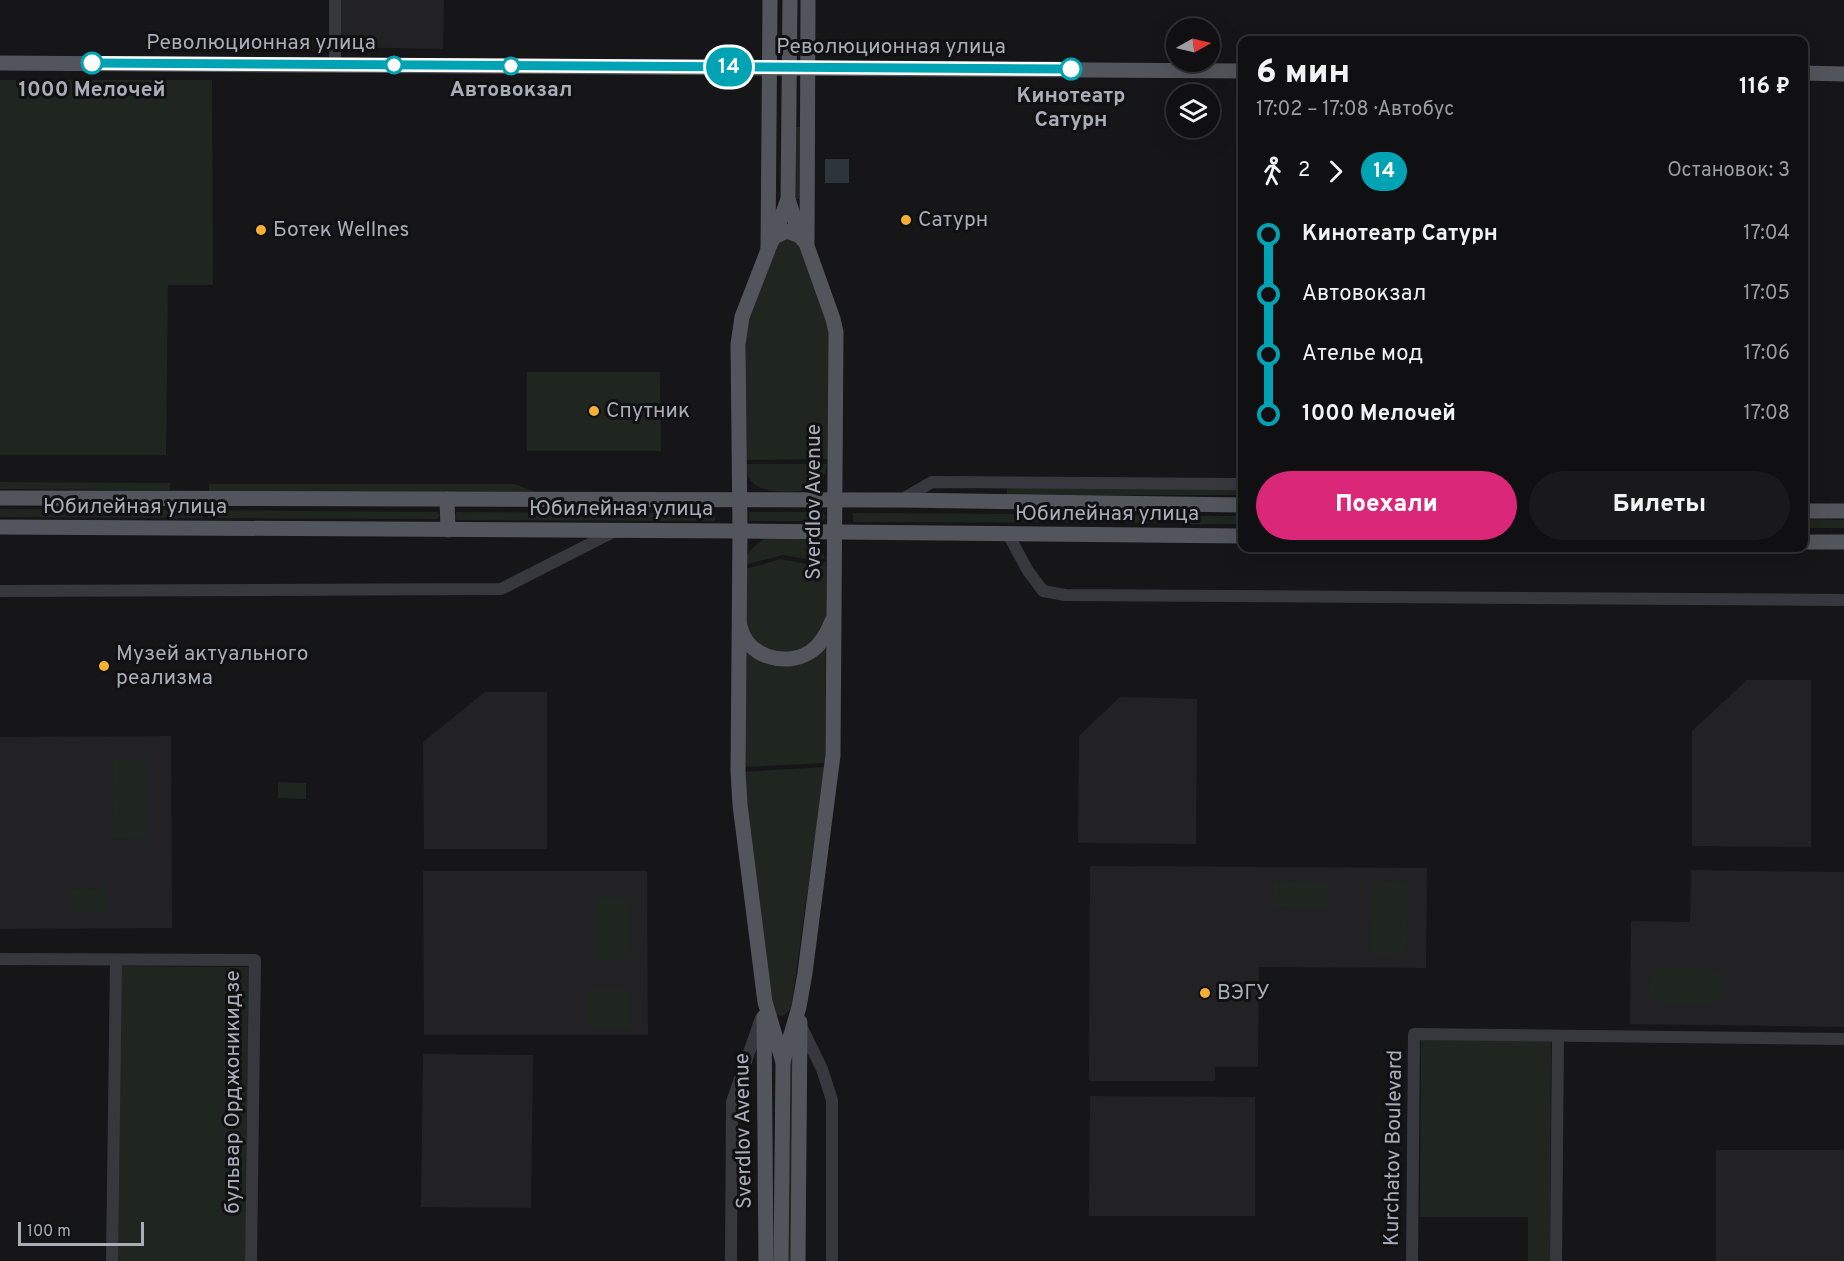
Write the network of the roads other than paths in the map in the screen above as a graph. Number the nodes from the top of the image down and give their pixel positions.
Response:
1 (335, 0) edge
2 (770, 0) edge
3 (790, 0) edge
4 (808, 0) edge
5 (0, 63) edge
6 (335, 64) junction
7 (770, 67) junction
8 (789, 67) junction
9 (807, 67) junction
10 (1238, 70) edge
11 (1808, 73) edge
12 (1844, 74) edge
13 (788, 200) junction
14 (803, 241) junction
15 (771, 244) junction
16 (1238, 484) edge
17 (0, 498) edge
18 (447, 499) junction
19 (739, 500) junction
20 (836, 500) junction
21 (901, 500) junction
22 (1238, 505) edge
23 (1808, 510) edge
24 (1844, 511) edge
25 (0, 527) edge
26 (448, 530) junction
27 (616, 531) junction
28 (740, 531) junction
29 (836, 533) junction
30 (1008, 534) junction
31 (1238, 536) edge
32 (1808, 542) edge
33 (1844, 542) edge
34 (0, 591) edge
35 (1844, 600) edge
36 (834, 614) junction
37 (738, 620) junction
38 (0, 959) edge
39 (116, 960) junction
40 (799, 1007) junction
41 (765, 1008) junction
42 (800, 1025) junction
43 (1558, 1036) junction
44 (1844, 1039) edge
45 (783, 1062) junction
46 (112, 1261) edge
47 (251, 1261) edge
48 (731, 1261) edge
49 (766, 1261) edge
50 (781, 1261) edge
51 (798, 1261) edge
52 (832, 1261) edge
53 (1412, 1261) edge
54 (1556, 1261) edge

1 - 6 street
2 - 7 main road, Sverdlov Avenue
3 - 8 main road, Sverdlov Avenue
4 - 9 main road, Sverdlov Avenue
5 - 6 main road, Революционная улица
6 - 7 main road, Революционная улица
7 - 8 main road, Революционная улица
7 - 15 main road, Sverdlov Avenue
8 - 9 main road, Революционная улица
8 - 13 main road, Sverdlov Avenue
9 - 10 main road, Революционная улица
9 - 14 main road, Sverdlov Avenue
11 - 12 main road
13 - 14 main road, Sverdlov Avenue
13 - 15 main road, Sverdlov Avenue
14 - 15 main road
14 - 20 main road, Sverdlov Avenue
15 - 19 main road, Sverdlov Avenue
16 - 21 street
17 - 18 main road, Юбилейная улица
18 - 19 main road, Юбилейная улица
18 - 26 main road
19 - 20 main road, Юбилейная улица
19 - 28 main road, Sverdlov Avenue
20 - 21 main road, Юбилейная улица
20 - 29 main road, Sverdlov Avenue
21 - 22 main road, Юбилейная улица
23 - 24 main road
25 - 26 main road, Юбилейная улица
26 - 27 main road, Юбилейная улица
27 - 28 main road, Юбилейная улица
27 - 34 street
28 - 29 main road, Юбилейная улица
28 - 37 main road, Sverdlov Avenue
29 - 30 main road, Юбилейная улица
29 - 36 main road, Sverdlov Avenue
30 - 31 main road, Юбилейная улица
30 - 35 street
32 - 33 main road
36 - 37 main road
36 - 40 main road, Sverdlov Avenue
37 - 41 main road, Sverdlov Avenue
38 - 39 street, бульвар Орджоникидзе
39 - 46 street
39 - 47 street, бульвар Орджоникидзе
40 - 41 main road
40 - 42 main road, Sverdlov Avenue
40 - 45 main road, Sverdlov Avenue
41 - 45 main road, Sverdlov Avenue
41 - 48 street
41 - 49 main road, Sverdlov Avenue
42 - 51 main road, Sverdlov Avenue
42 - 52 street
43 - 44 street, Kurchatov Boulevard
43 - 53 street, Kurchatov Boulevard
43 - 54 street
45 - 50 main road, Sverdlov Avenue

